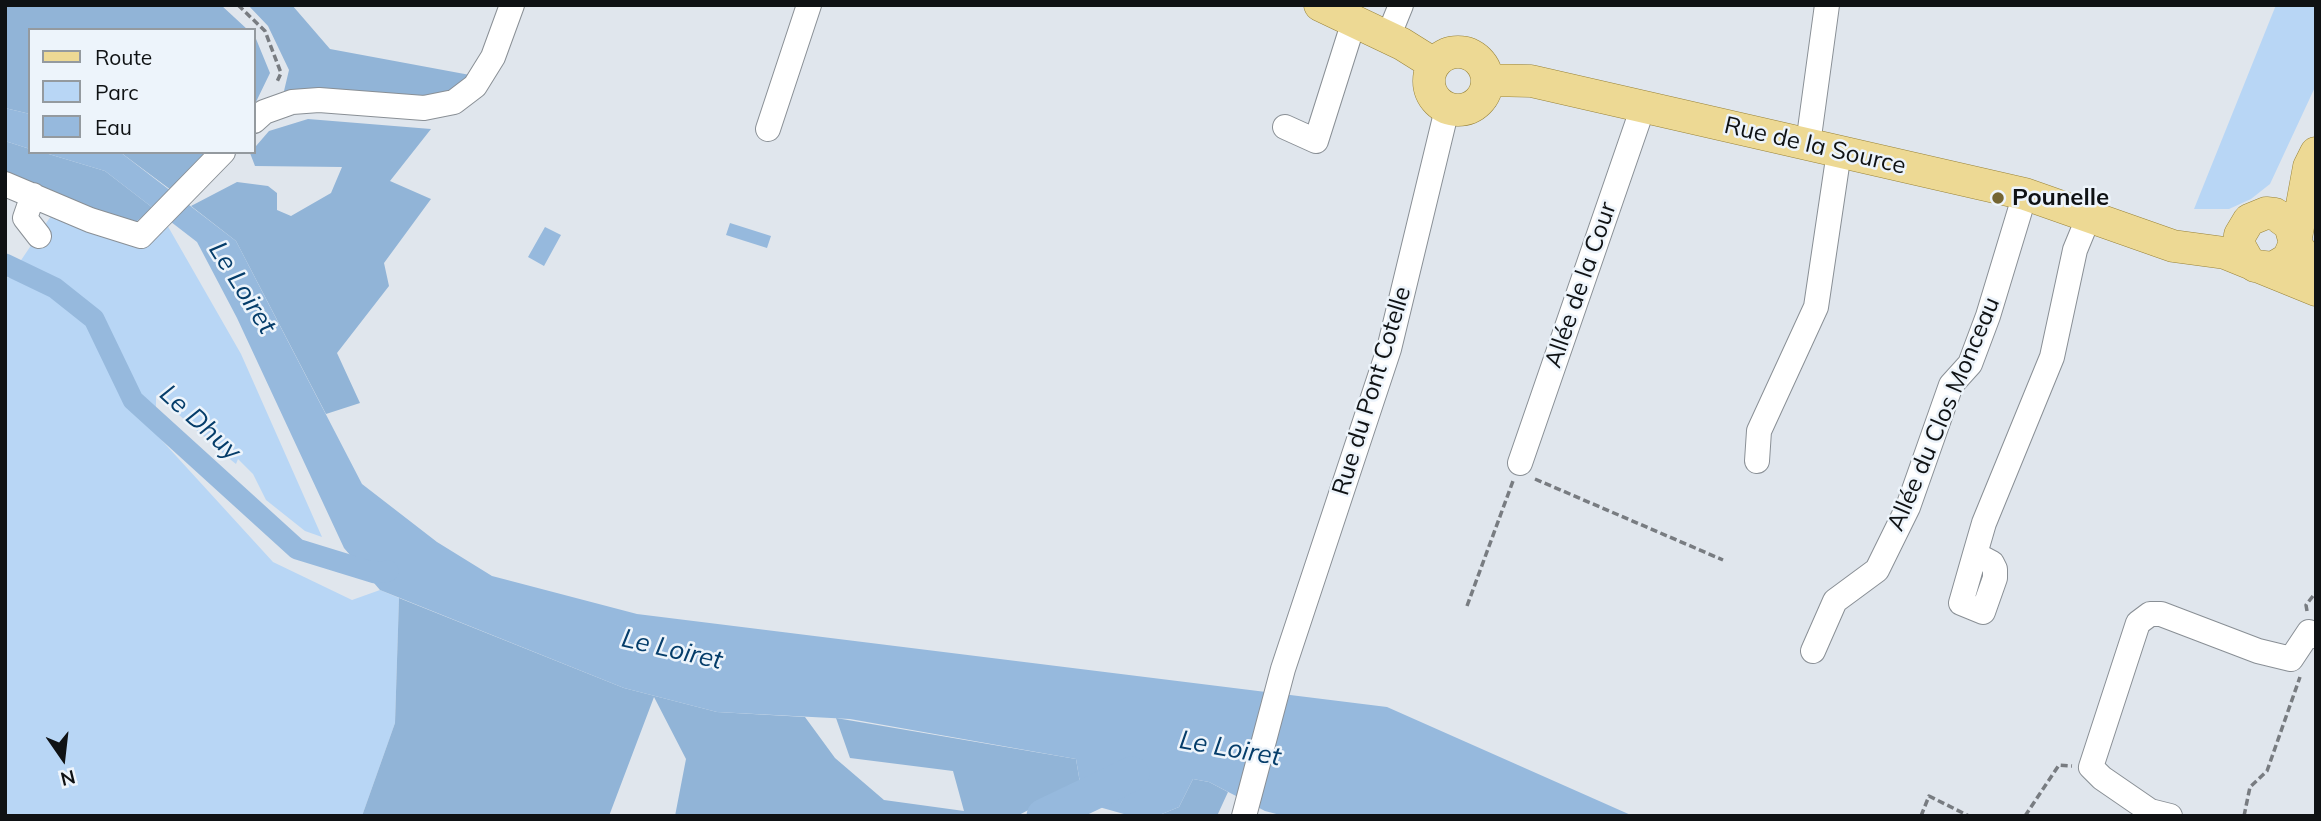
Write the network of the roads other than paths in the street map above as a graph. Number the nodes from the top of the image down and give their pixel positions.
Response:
1 (512, 5) edge
2 (809, 5) edge
3 (1320, 5) edge
4 (1401, 5) edge
5 (1827, 5) edge
6 (1354, 21) junction
7 (1388, 37) junction
8 (1434, 64) junction
9 (1488, 80) junction
10 (1643, 107) junction
11 (1447, 109) junction
12 (259, 117) edge
13 (1285, 127) dead end
14 (768, 129) dead end
15 (1808, 144) junction
16 (1839, 152) junction
17 (221, 154) edge
18 (2312, 160) edge
19 (5, 184) edge
20 (2025, 194) junction
21 (33, 195) junction
22 (2257, 215) junction
23 (2089, 216) junction
24 (2139, 232) junction
25 (39, 236) dead end
26 (2295, 243) junction
27 (2255, 266) junction
28 (2316, 274) edge
29 (2316, 289) edge
30 (1758, 461) dead end
31 (1520, 463) road end
32 (1975, 554) dead end
33 (2316, 636) edge
34 (1813, 651) dead end
35 (1244, 816) edge
36 (2170, 816) edge

1 - 12 street
2 - 14 street
3 - 6 main road
4 - 7 street
5 - 15 street
6 - 7 main road
6 - 13 street
7 - 8 main road
8 - 9 main road
8 - 11 main road
9 - 10 main road, Rue de la Source
9 - 11 main road
10 - 15 main road, Rue de la Source
10 - 31 street, Allée de la Cour
11 - 35 street, Rue du Pont Cotelle
15 - 16 main road, Rue de la Source
16 - 20 main road, Rue de la Source
16 - 30 street
17 - 21 street
18 - 22 main road, Rue de la Source
18 - 26 main road
19 - 21 street
20 - 23 main road, Rue de la Source
20 - 34 street, Allée du Clos Monceau
21 - 25 street
22 - 24 main road, Rue de la Source
22 - 26 main road
22 - 27 main road
23 - 24 main road, Rue de la Source
23 - 32 street
24 - 27 main road, Rue de la Source
26 - 27 main road
26 - 28 main road
27 - 29 main road, Rue de la Source
33 - 36 street

